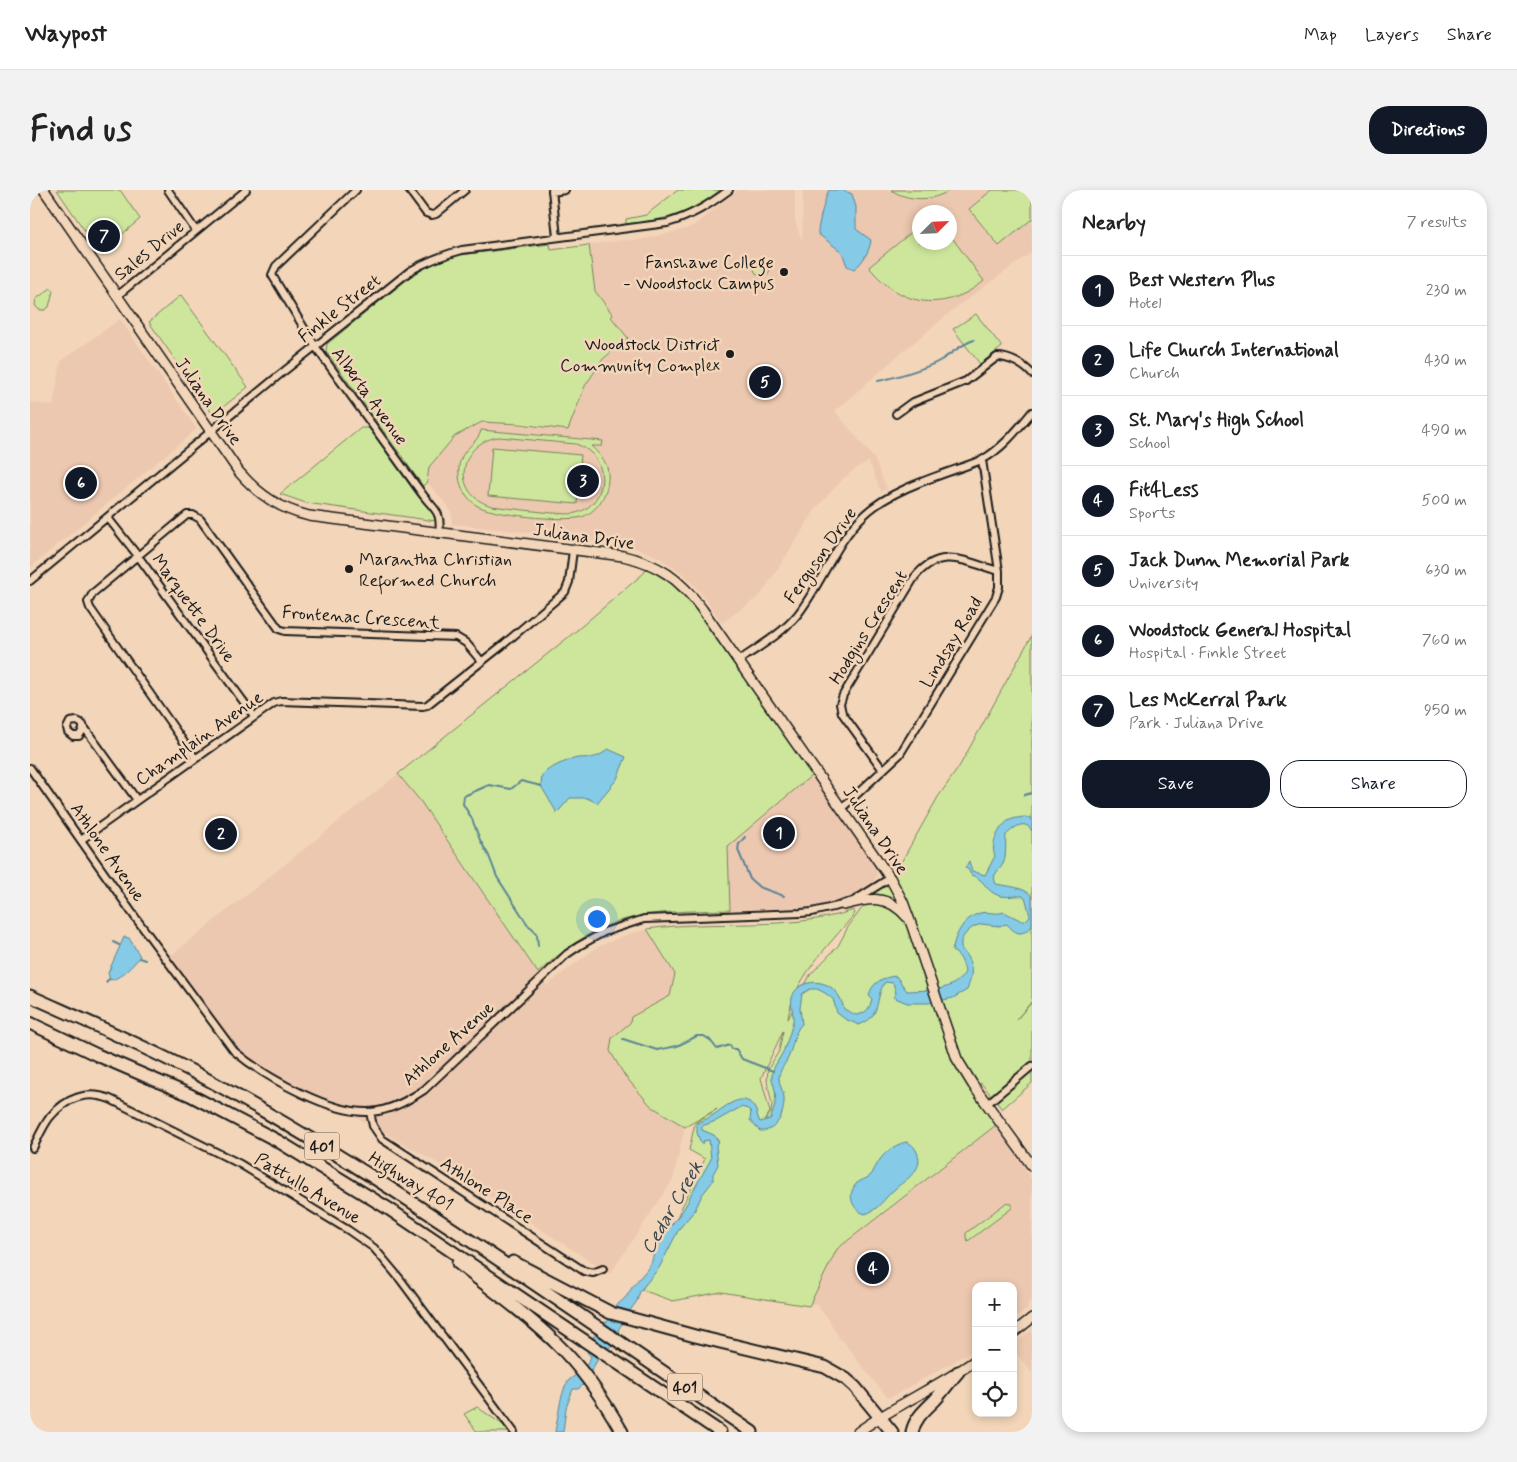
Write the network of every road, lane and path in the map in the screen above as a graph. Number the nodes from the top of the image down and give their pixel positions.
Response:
1 (44, 190) edge
2 (168, 190) edge
3 (246, 190) edge
4 (356, 190) edge
5 (409, 190) edge
6 (466, 190) edge
7 (565, 190) edge
8 (729, 190) edge
9 (552, 191) edge
10 (196, 231) junction
11 (557, 237) junction
12 (117, 296) junction
13 (315, 346) junction
14 (1032, 374) edge
15 (1032, 412) edge
16 (896, 414) dead end
17 (211, 432) junction
18 (982, 460) junction
19 (108, 518) junction
20 (439, 534) junction
21 (572, 550) junction
22 (138, 556) junction
23 (999, 571) junction
24 (30, 581) edge
25 (738, 661) junction
26 (482, 662) junction
27 (254, 716) junction
28 (82, 725) dead end
29 (195, 758) junction
30 (30, 768) edge
31 (883, 770) junction
32 (137, 800) junction
33 (842, 808) junction
34 (81, 840) junction
35 (890, 878) junction
36 (844, 904) junction
37 (913, 929) junction
38 (30, 996) edge
39 (30, 1023) edge
40 (1032, 1066) edge
41 (987, 1104) junction
42 (370, 1112) junction
43 (33, 1148) dead end
44 (1032, 1166) edge
45 (389, 1209) junction
46 (471, 1240) junction
47 (603, 1269) dead end
48 (1032, 1318) edge
49 (1017, 1330) edge
50 (972, 1363) edge
51 (958, 1372) junction
52 (880, 1416) junction
53 (514, 1432) edge
54 (622, 1432) edge
55 (720, 1432) edge
56 (752, 1432) edge
57 (858, 1432) edge
58 (892, 1432) edge
59 (912, 1432) edge

1 - 12 street, Juliana Drive
2 - 10 street
3 - 10 street, Sales Drive
4 - 13 street, Alberta Avenue
5 - 6 street
7 - 9 street
8 - 11 street, Finkle Street
9 - 11 street
10 - 12 street, Sales Drive
11 - 13 street, Finkle Street
12 - 17 street, Juliana Drive
13 - 17 street, Finkle Street
13 - 20 street, Alberta Avenue
14 - 16 street
15 - 18 street, Ferguson Drive
17 - 19 street, Finkle Street
17 - 20 street, Juliana Drive
18 - 23 street, Lindsay Road
18 - 25 street, Ferguson Drive
19 - 22 street, Marquette Drive
19 - 24 street, Finkle Street
20 - 21 street, Juliana Drive
21 - 25 street, Juliana Drive
21 - 26 street, Champlain Avenue
22 - 26 street, Frontenac Crescent
22 - 27 street, Marquette Drive
22 - 29 street, Frontenac Crescent
23 - 31 street, Lindsay Road
23 - 31 street, Hodgins Crescent
25 - 33 street, Juliana Drive
26 - 27 street, Champlain Avenue
27 - 29 street, Champlain Avenue
28 - 32 street
29 - 32 street, Champlain Avenue
30 - 34 street, Athlone Avenue
31 - 33 street, Lindsay Road
32 - 34 street, Champlain Avenue
33 - 35 street, Juliana Drive
34 - 42 street, Athlone Avenue
35 - 36 street, Athlone Avenue
35 - 37 street, Juliana Drive
36 - 37 street
36 - 42 street, Athlone Avenue
37 - 41 street, Juliana Drive
38 - 46 highway, Highway 401 / 401
39 - 45 highway, Highway 401 / 401
40 - 41 street
41 - 44 street, Juliana Drive
42 - 47 street, Athlone Place
43 - 53 street, Pattullo Avenue
45 - 54 highway
45 - 55 highway, Highway 401 / 401
46 - 52 highway
46 - 56 highway, Highway 401 / 401
48 - 49 street
50 - 51 street
51 - 52 street
51 - 59 highway
52 - 57 street
52 - 58 highway

